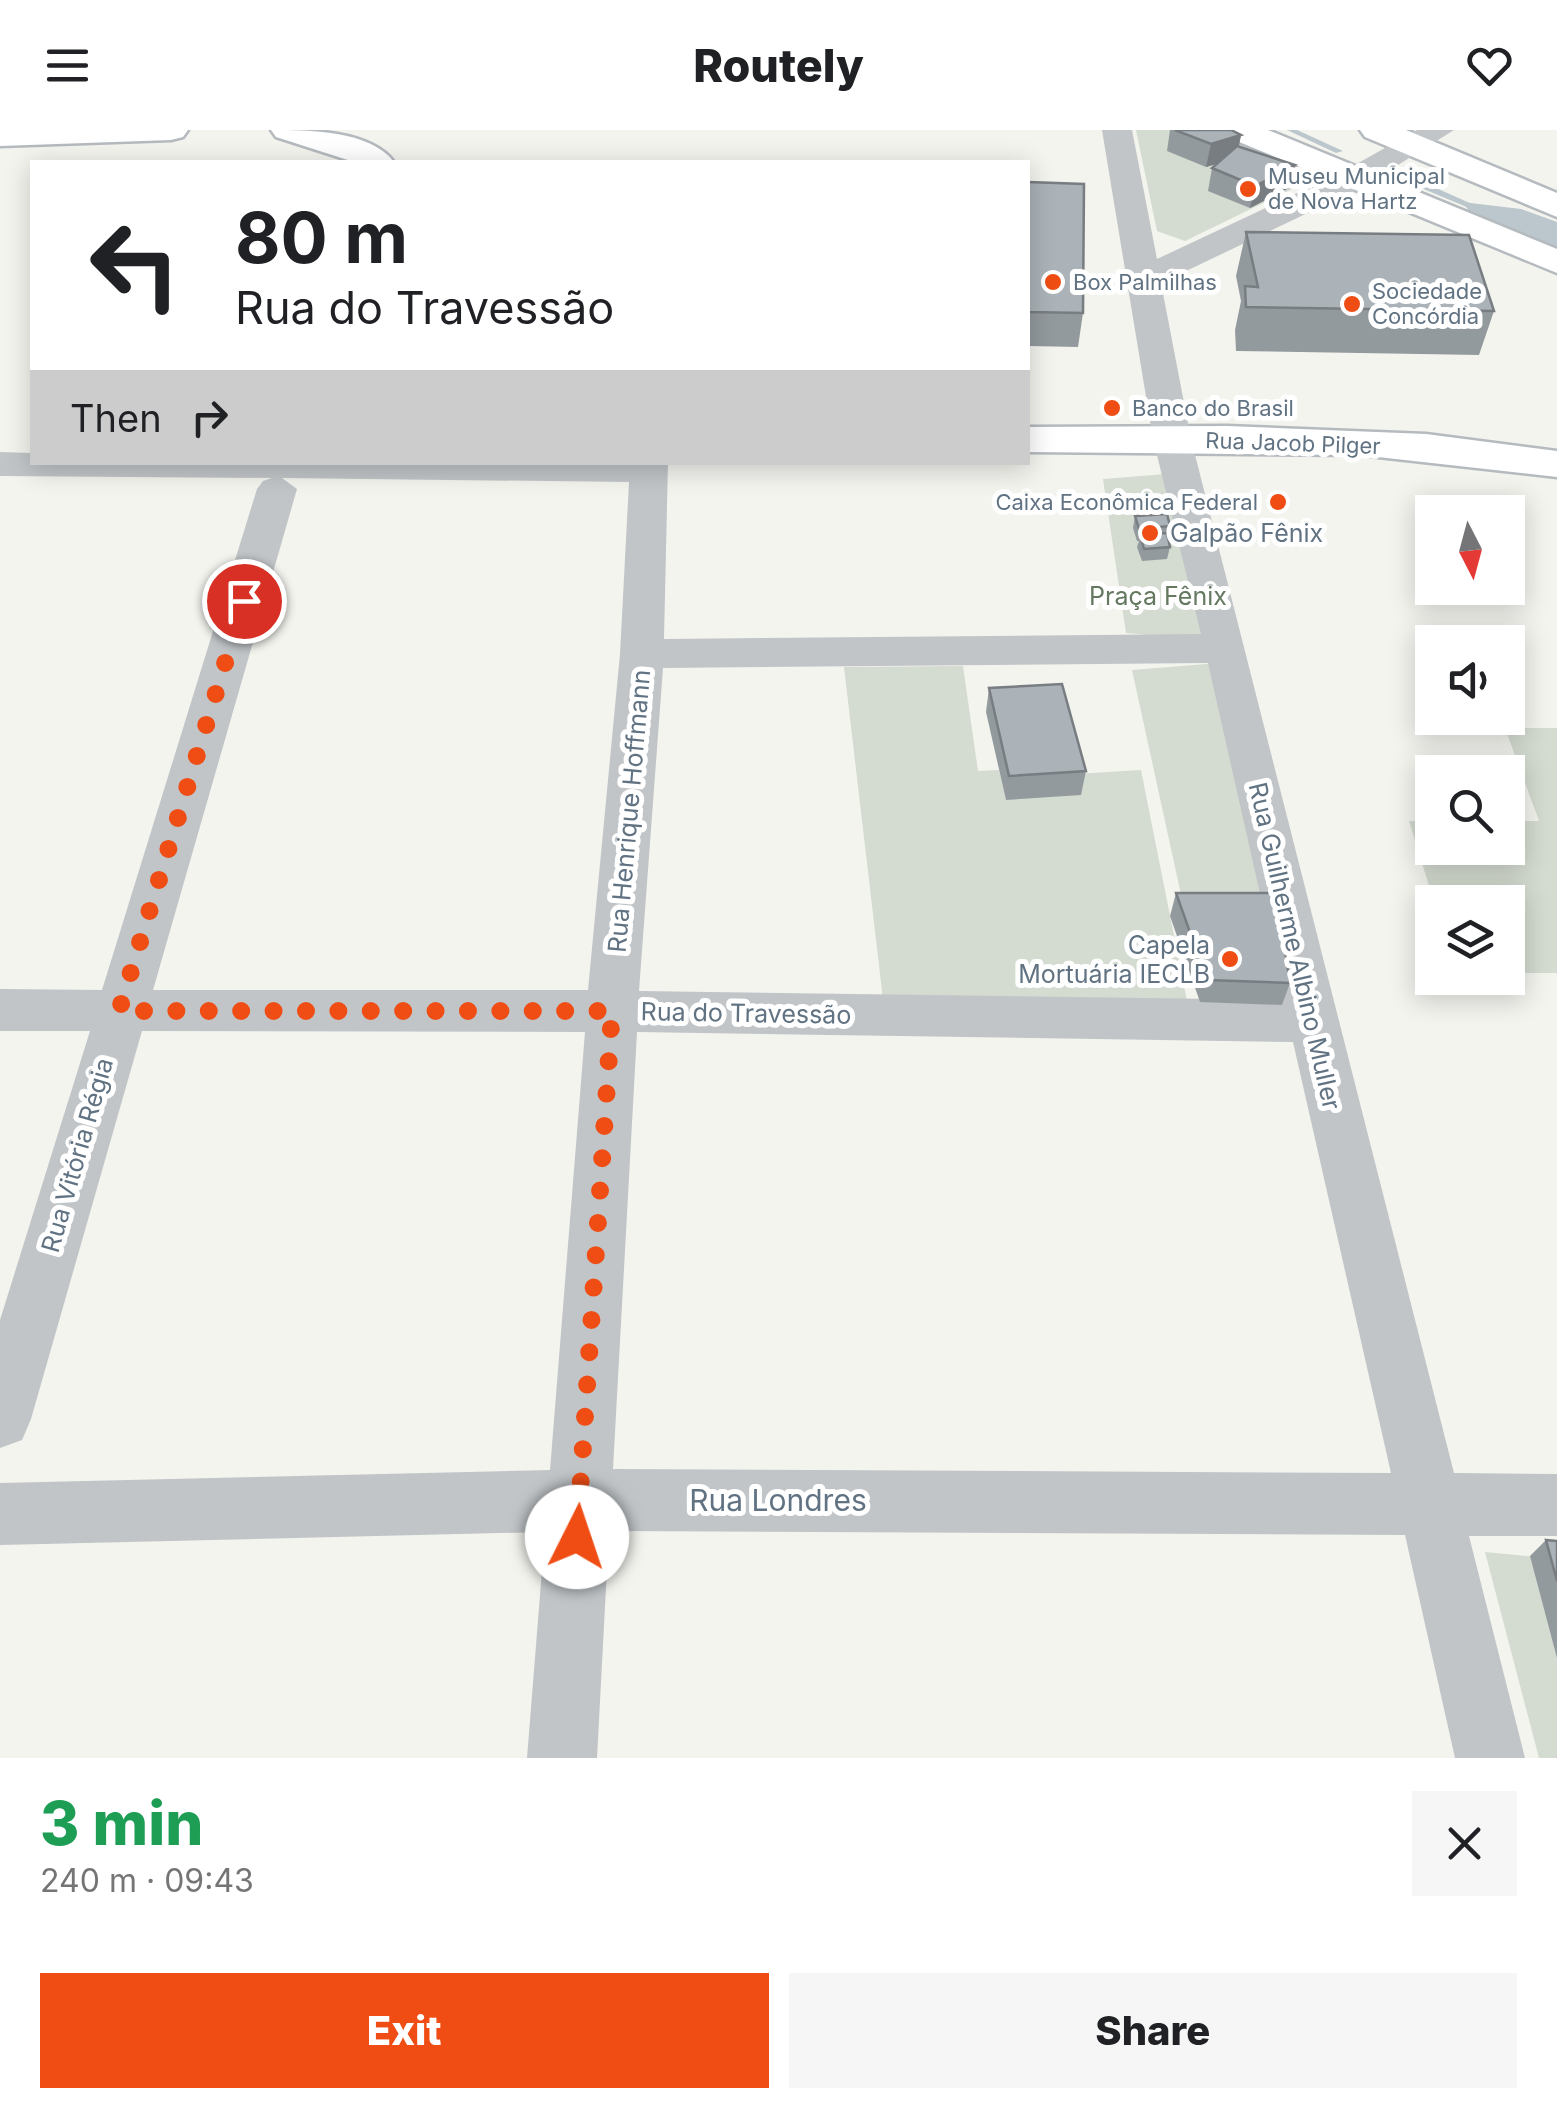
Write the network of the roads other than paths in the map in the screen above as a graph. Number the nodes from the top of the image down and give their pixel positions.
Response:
1 (171, 130) edge
2 (288, 130) edge
3 (1116, 130) edge
4 (1239, 130) edge
5 (1376, 130) edge
6 (0, 136) edge
7 (1426, 137) edge
8 (374, 160) edge
9 (1355, 178) junction
10 (1557, 206) edge
11 (1557, 262) edge
12 (1143, 279) junction
13 (1030, 440) edge
14 (1172, 440) junction
15 (0, 464) edge
16 (30, 464) edge
17 (1557, 464) edge
18 (324, 465) edge
19 (648, 466) edge
20 (278, 489) dead end
21 (1226, 648) junction
22 (642, 654) junction
23 (0, 1010) edge
24 (119, 1011) junction
25 (612, 1011) junction
26 (1312, 1020) junction
27 (0, 1419) edge
28 (580, 1500) junction
29 (1428, 1504) junction
30 (1557, 1505) edge
31 (0, 1514) edge
32 (562, 1758) edge
33 (1490, 1758) edge

1 - 6 street
2 - 8 street
3 - 12 street, Rua Guilherme Albino Muller
4 - 9 street
5 - 7 street
7 - 9 street
7 - 10 street
9 - 11 street
9 - 12 street
12 - 14 street, Rua Guilherme Albino Muller
13 - 14 street, Rua Jacob Pilger
14 - 17 street, Rua Jacob Pilger
14 - 21 street, Rua Guilherme Albino Muller
15 - 16 street
18 - 19 street
19 - 22 street, Rua Henrique Hoffmann
20 - 24 street, Rua Vitória Régia
21 - 22 street
21 - 26 street, Rua Guilherme Albino Muller
22 - 25 street, Rua Henrique Hoffmann
23 - 24 street, Rua do Travessão
24 - 25 street, Rua do Travessão
24 - 27 street, Rua Vitória Régia
25 - 26 street, Rua do Travessão
25 - 28 street, Rua Henrique Hoffmann
26 - 29 street, Rua Guilherme Albino Muller
28 - 29 street, Rua Londres
28 - 31 street, Rua Londres
28 - 32 street, Rua Henrique Hoffmann
29 - 30 street, Rua Londres
29 - 33 street, Rua Guilherme Albino Muller

